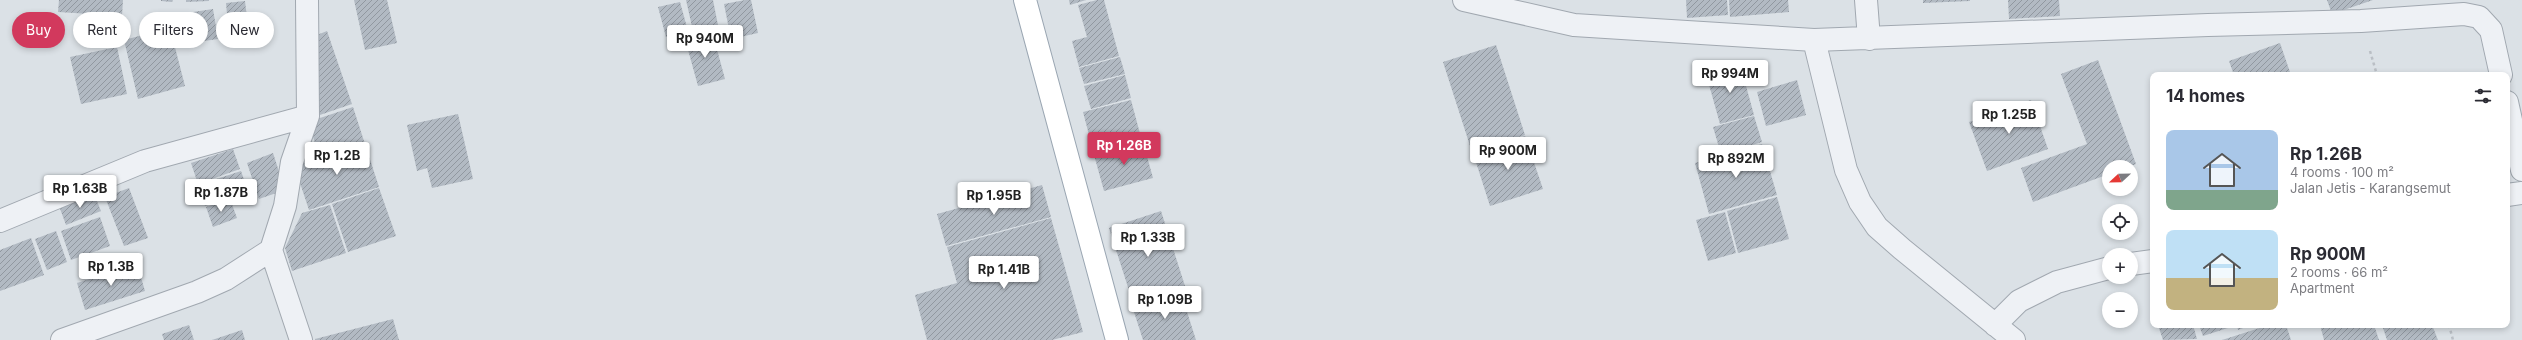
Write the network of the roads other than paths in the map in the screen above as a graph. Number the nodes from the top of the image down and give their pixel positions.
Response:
1 (307, 0) edge
2 (1025, 0) edge
3 (1464, 0) edge
4 (1866, 0) edge
5 (1869, 39) junction
6 (1814, 40) junction
7 (2500, 72) edge
8 (308, 116) junction
9 (2510, 116) edge
10 (2522, 170) edge
11 (2522, 193) edge
12 (2510, 195) edge
13 (0, 221) edge
14 (271, 250) junction
15 (2150, 261) edge
16 (2138, 263) edge
17 (2102, 270) edge
18 (1995, 325) junction
19 (62, 340) edge
20 (301, 340) edge
21 (1117, 340) edge
22 (2014, 340) edge

1 - 8 street
2 - 21 main road
3 - 6 street
4 - 5 street
5 - 6 street
5 - 7 street
6 - 18 street
8 - 13 street
8 - 14 street
9 - 10 street
11 - 12 street
14 - 19 street
14 - 20 street
15 - 16 street
17 - 18 street
18 - 22 street

